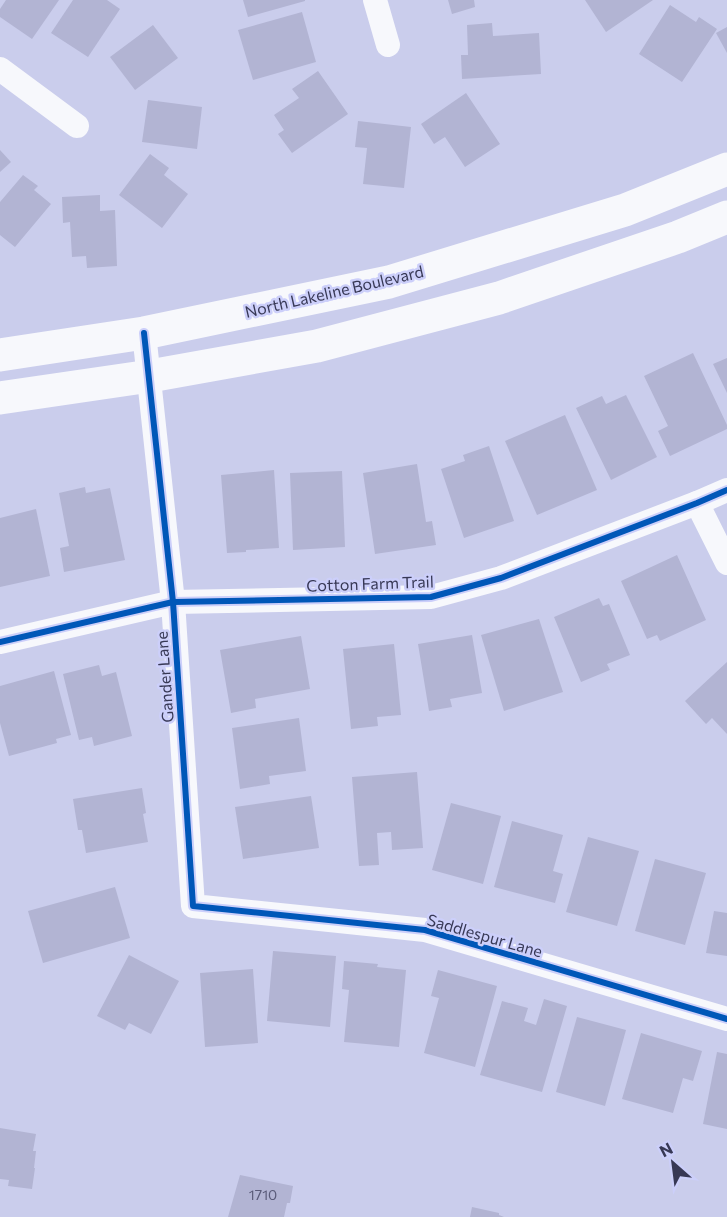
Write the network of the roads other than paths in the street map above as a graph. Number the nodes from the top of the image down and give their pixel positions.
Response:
1 (375, 0) edge
2 (388, 45) dead end
3 (0, 69) edge
4 (77, 126) dead end
5 (727, 169) edge
6 (727, 217) edge
7 (144, 333) junction
8 (0, 356) edge
9 (150, 376) junction
10 (0, 398) edge
11 (727, 490) edge
12 (697, 503) junction
13 (727, 563) edge
14 (173, 602) junction
15 (0, 642) edge
16 (193, 906) joint
17 (727, 1019) edge

1 - 2 street
3 - 4 street
5 - 7 main road, North Lakeline Boulevard
6 - 9 main road
7 - 8 main road, North Lakeline Boulevard
7 - 9 street, Gander Lane
9 - 10 main road
9 - 14 street, Gander Lane
11 - 12 street, Cotton Farm Trail
12 - 13 street
12 - 14 street, Cotton Farm Trail
14 - 15 street, Cotton Farm Trail
14 - 16 street, Gander Lane
16 - 17 street, Saddlespur Lane

